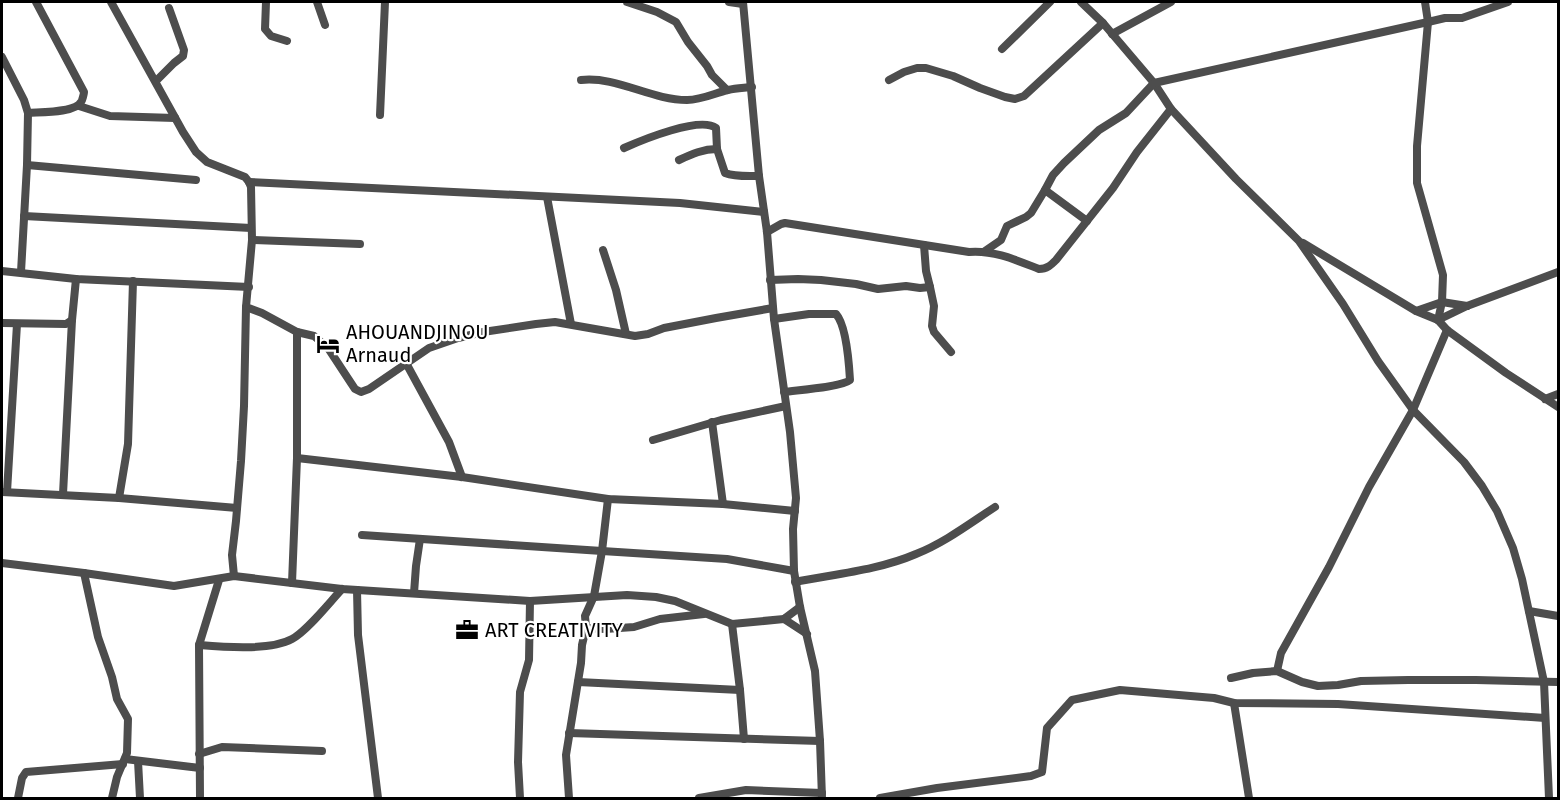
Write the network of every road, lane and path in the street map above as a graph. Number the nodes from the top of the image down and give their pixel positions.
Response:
1 (36, 2) edge
2 (111, 2) edge
3 (266, 2) edge
4 (317, 2) edge
5 (385, 2) edge
6 (627, 2) edge
7 (729, 2) edge
8 (1050, 2) edge
9 (1081, 2) edge
10 (1171, 2) edge
11 (1425, 2) edge
12 (1508, 2) edge
13 (743, 3) edge
14 (169, 8) dead end
15 (1428, 22) junction
16 (1103, 23) junction
17 (326, 25) dead end
18 (1112, 34) junction
19 (287, 41) dead end
20 (1002, 49) dead end
21 (2, 57) edge
22 (581, 80) dead end
23 (889, 80) dead end
24 (156, 81) junction
25 (1154, 84) junction
26 (752, 87) junction
27 (727, 90) junction
28 (79, 105) junction
29 (1171, 109) junction
30 (28, 113) junction
31 (380, 115) dead end
32 (175, 118) junction
33 (624, 148) dead end
34 (717, 149) junction
35 (679, 160) dead end
36 (27, 165) junction
37 (759, 176) junction
38 (196, 180) dead end
39 (249, 182) junction
40 (1046, 190) junction
41 (547, 197) junction
42 (764, 215) junction
43 (24, 216) junction
44 (1087, 221) junction
45 (781, 224) junction
46 (251, 228) junction
47 (767, 232) junction
48 (252, 240) junction
49 (1299, 241) junction
50 (360, 244) dead end
51 (924, 245) junction
52 (603, 250) dead end
53 (985, 251) junction
54 (2, 272) edge
55 (1558, 272) edge
56 (21, 273) junction
57 (76, 279) junction
58 (770, 280) junction
59 (133, 281) junction
60 (249, 287) junction
61 (930, 287) junction
62 (1442, 302) junction
63 (1467, 306) junction
64 (246, 307) junction
65 (773, 308) junction
66 (1416, 311) junction
67 (774, 319) junction
68 (72, 320) junction
69 (1438, 320) junction
70 (2, 323) edge
71 (17, 324) junction
72 (571, 324) junction
73 (1447, 330) junction
74 (297, 332) junction
75 (626, 334) junction
76 (951, 352) dead end
77 (406, 363) junction
78 (784, 392) junction
79 (1558, 394) edge
80 (1545, 399) junction
81 (786, 406) junction
82 (1558, 407) edge
83 (1413, 410) junction
84 (712, 422) junction
85 (653, 440) dead end
86 (297, 458) junction
87 (462, 477) junction
88 (4, 492) edge
89 (63, 494) junction
90 (119, 498) junction
91 (608, 498) junction
92 (723, 504) junction
93 (995, 507) dead end
94 (237, 508) junction
95 (795, 511) junction
96 (362, 534) dead end
97 (420, 539) junction
98 (602, 551) junction
99 (2, 563) edge
100 (794, 571) junction
101 (84, 573) junction
102 (234, 576) junction
103 (219, 580) junction
104 (795, 582) junction
105 (292, 583) junction
106 (342, 589) junction
107 (357, 590) junction
108 (414, 593) junction
109 (594, 596) junction
110 (530, 601) junction
111 (800, 607) junction
112 (1529, 611) junction
113 (706, 614) junction
114 (1558, 616) edge
115 (784, 619) junction
116 (732, 624) junction
117 (585, 628) junction
118 (807, 634) junction
119 (198, 645) junction
120 (1277, 671) junction
121 (1231, 678) dead end
122 (578, 682) junction
123 (1544, 682) junction
124 (1558, 682) edge
125 (740, 690) junction
126 (1234, 703) junction
127 (1545, 718) junction
128 (569, 733) junction
129 (744, 739) junction
130 (820, 741) junction
131 (322, 751) dead end
132 (199, 754) junction
133 (138, 760) junction
134 (124, 761) junction
135 (200, 768) junction
136 (822, 796) edge
137 (18, 798) edge
138 (112, 798) edge
139 (140, 798) edge
140 (200, 798) edge
141 (378, 798) edge
142 (520, 798) edge
143 (569, 798) edge
144 (699, 798) edge
145 (880, 798) edge
146 (1249, 798) edge
147 (1549, 798) edge

1 - 28 street
2 - 24 street
3 - 19 street
4 - 17 street
5 - 31 street
6 - 27 street
7 - 13 street
8 - 20 street
9 - 16 street
10 - 18 street
11 - 15 street
12 - 15 street
13 - 26 street
14 - 24 street
15 - 25 street
15 - 62 street
16 - 18 street
16 - 23 street
18 - 25 street
21 - 30 street
22 - 27 street
24 - 32 street
25 - 29 street
25 - 40 street
26 - 27 street
26 - 37 street
28 - 30 street
28 - 32 street
29 - 44 street
29 - 49 street
30 - 36 street
32 - 39 street
33 - 34 street
34 - 35 street
34 - 37 street
36 - 38 street
36 - 43 street
37 - 42 street
39 - 41 street
39 - 46 street
40 - 44 street
40 - 53 street
41 - 42 street
41 - 72 street
42 - 45 street
42 - 47 street
43 - 46 street
43 - 56 street
44 - 53 street
45 - 47 street
45 - 51 street
46 - 48 street
47 - 58 street
48 - 50 street
48 - 60 street
49 - 66 street
49 - 83 street
51 - 53 street
51 - 61 street
52 - 75 street
54 - 56 street
55 - 63 street
56 - 57 street
57 - 59 street
57 - 68 street
58 - 61 street
58 - 65 street
59 - 60 street
59 - 90 street
60 - 64 street
61 - 76 street
62 - 63 street
62 - 66 street
62 - 69 street
63 - 69 street
64 - 74 street
64 - 94 street
65 - 67 street
65 - 75 street
66 - 69 street
67 - 78 street
67 - 78 street
68 - 71 street
68 - 89 street
69 - 73 street
70 - 71 street
71 - 88 street
72 - 75 street
72 - 77 street
73 - 80 street
73 - 83 street
74 - 77 street
74 - 86 street
77 - 87 street
78 - 81 street
79 - 80 street
80 - 82 street
81 - 84 street
81 - 95 street
83 - 112 street
83 - 120 street
84 - 85 street
84 - 92 street
86 - 87 street
86 - 105 street
87 - 91 street
88 - 89 street
89 - 90 street
90 - 94 street
91 - 92 street
91 - 98 street
92 - 95 street
93 - 104 street
94 - 102 street
95 - 100 street
96 - 97 street
97 - 98 street
97 - 108 street
98 - 100 street
98 - 109 street
99 - 101 street
100 - 104 street
101 - 103 street
101 - 134 street
102 - 103 street
102 - 105 street
103 - 119 street
104 - 111 street
105 - 106 street
106 - 107 street
106 - 119 street
107 - 108 street
107 - 141 street
108 - 110 street
109 - 110 street
109 - 113 street
109 - 117 street
110 - 142 street
111 - 115 street
111 - 118 street
112 - 114 street
112 - 123 street
113 - 116 street
113 - 117 street
115 - 116 street
115 - 118 street
116 - 125 street
117 - 122 street
118 - 130 street
119 - 132 street
120 - 121 street
120 - 123 street
122 - 125 street
122 - 128 street
123 - 124 street
123 - 127 street
125 - 129 street
126 - 127 street
126 - 145 street
126 - 146 street
127 - 147 street
128 - 129 street
128 - 143 street
129 - 130 street
130 - 136 street
131 - 132 street
132 - 135 street
133 - 134 street
133 - 135 street
133 - 139 street
134 - 137 street
134 - 138 street
135 - 140 street
136 - 144 street

